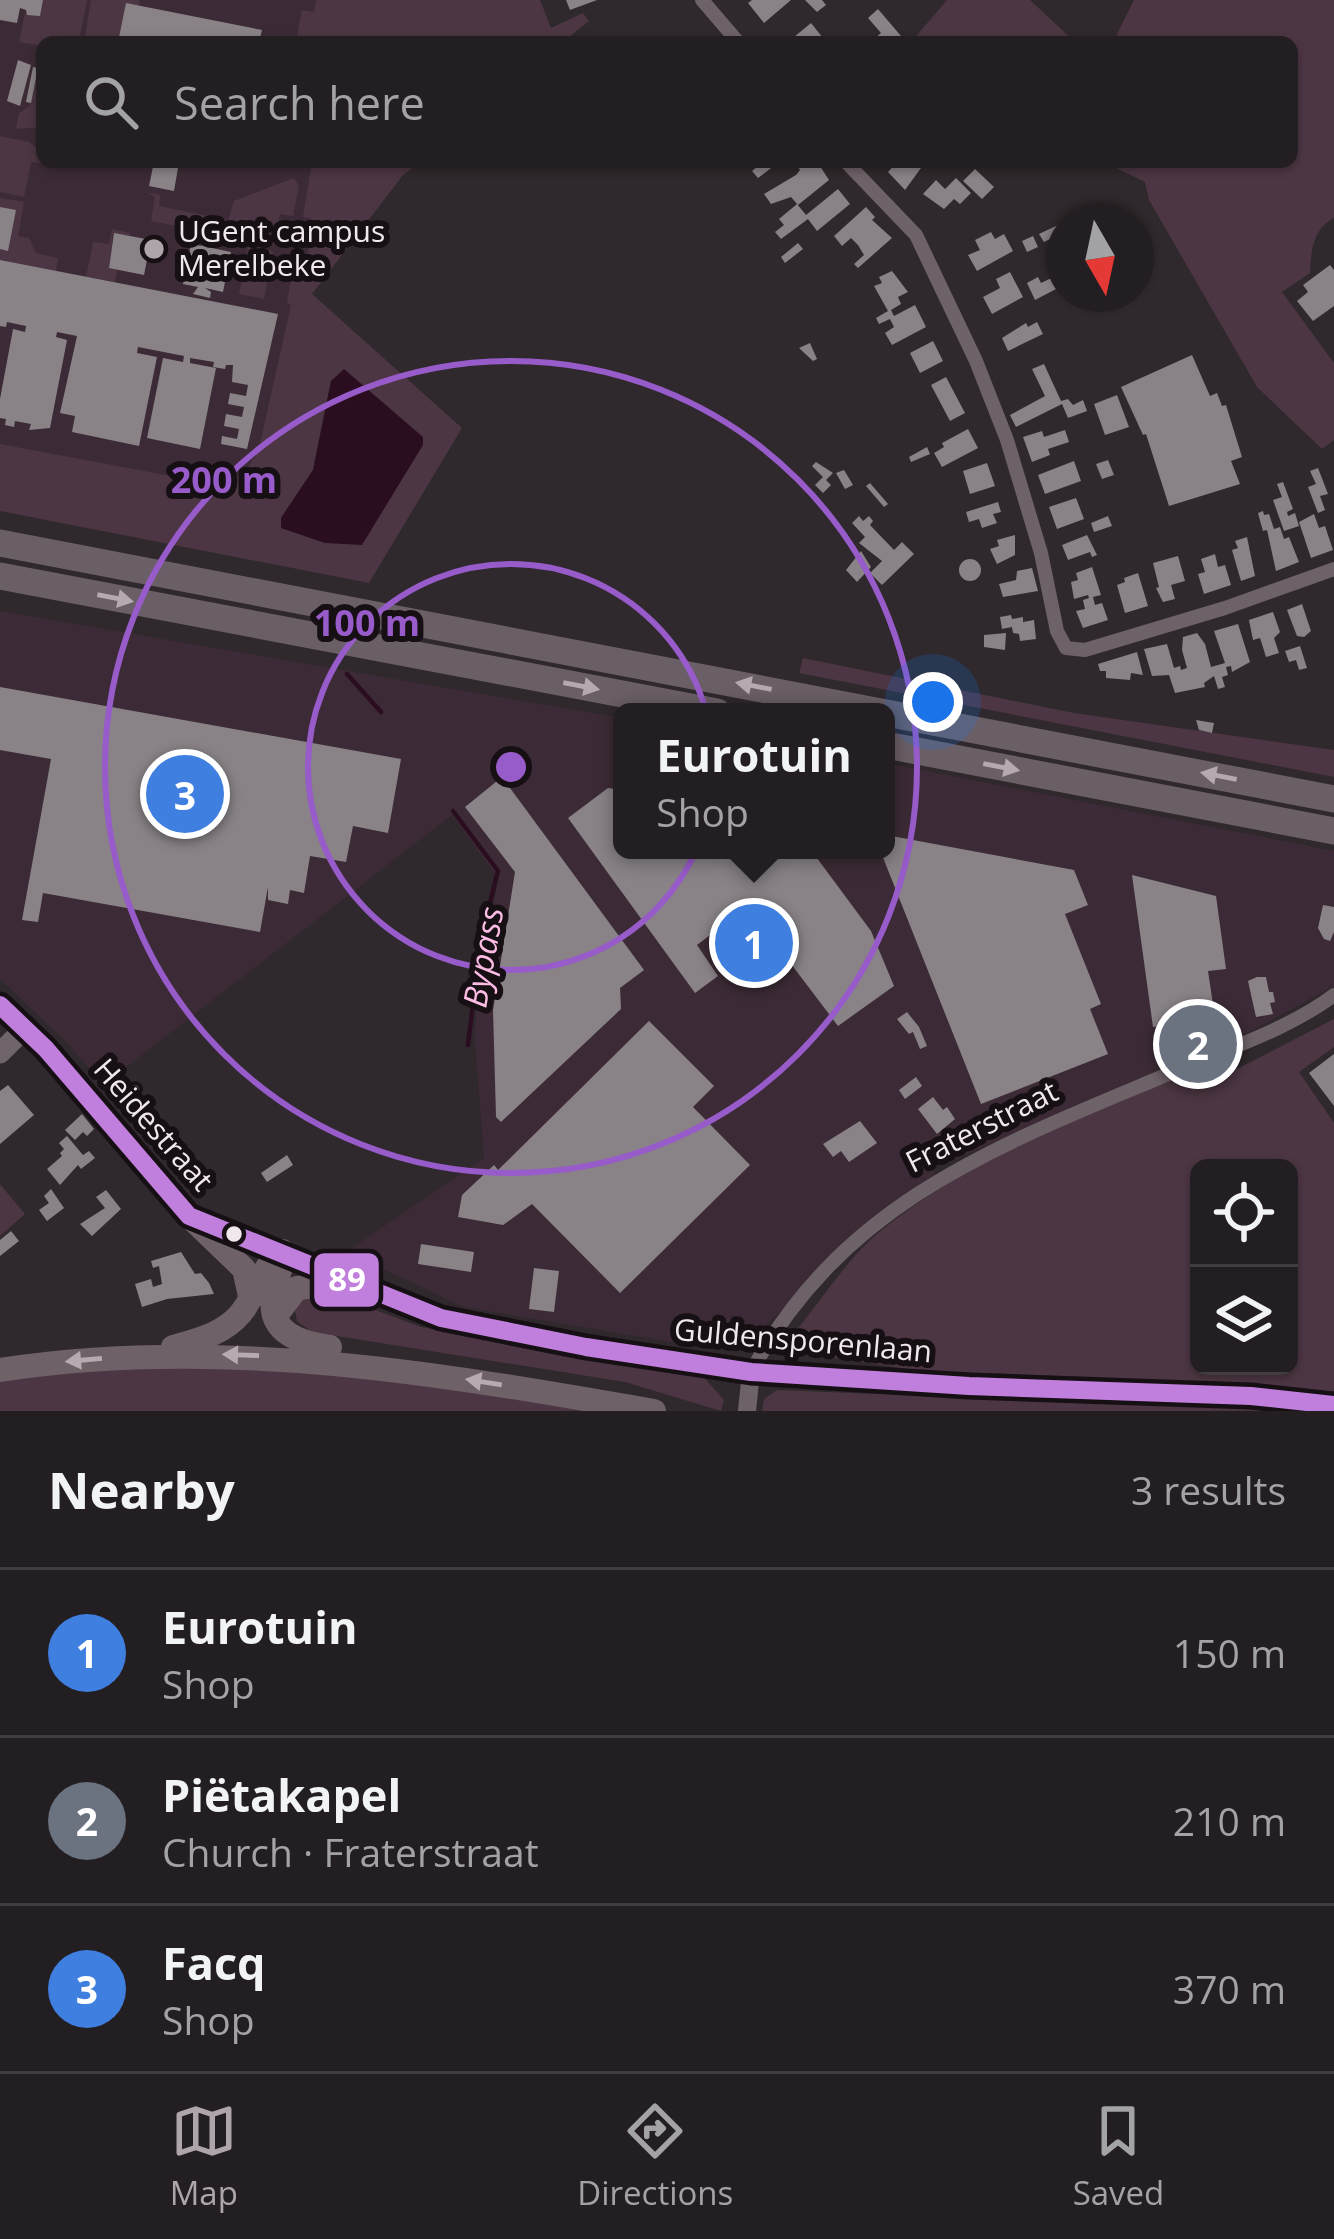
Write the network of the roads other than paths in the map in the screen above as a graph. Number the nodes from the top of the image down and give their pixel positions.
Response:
1 (702, 0) edge
2 (733, 36) edge
3 (852, 168) edge
4 (0, 543) edge
5 (1334, 569) edge
6 (0, 576) edge
7 (670, 703) edge
8 (834, 703) edge
9 (895, 715) edge
10 (895, 747) edge
11 (1334, 799) edge
12 (1334, 831) edge
13 (1334, 995) edge
14 (0, 1005) edge
15 (25, 1028) junction
16 (0, 1053) edge
17 (189, 1216) junction
18 (282, 1250) junction
19 (357, 1282) junction
20 (250, 1298) junction
21 (276, 1316) junction
22 (147, 1355) junction
23 (0, 1370) edge
24 (751, 1372) junction
25 (441, 1375) junction
26 (1334, 1405) edge
27 (747, 1407) edge
28 (654, 1411) edge

1 - 2 street
3 - 5 street
8 -> 4 highway
6 -> 7 highway
11 -> 9 highway
10 -> 12 highway
13 - 24 street, Fraterstraat
14 - 15 main road, Heidestraat
15 - 16 main road
15 - 17 main road, Heidestraat
17 - 18 main road, Heidestraat
17 - 20 highway
18 - 19 main road, Guldensporenlaan
18 - 20 highway
18 - 21 highway
19 - 21 highway
19 - 24 main road, Guldensporenlaan
20 - 22 highway
21 - 25 highway
22 -> 23 highway
25 -> 22 highway
24 - 26 main road, Guldensporenlaan
24 - 27 street, Fraterstraat
28 -> 25 highway

